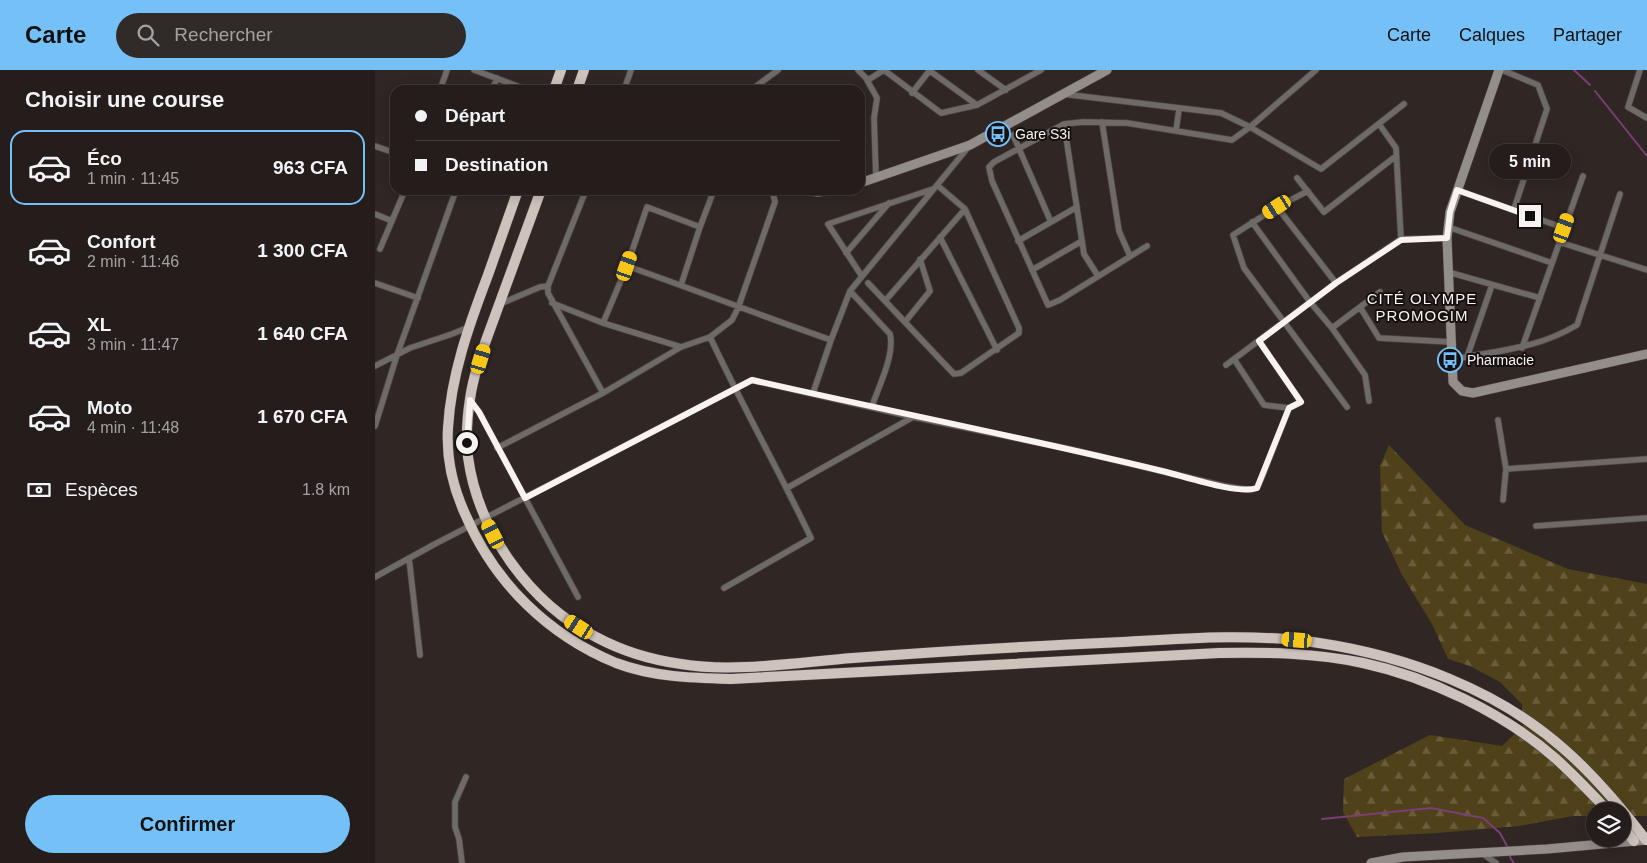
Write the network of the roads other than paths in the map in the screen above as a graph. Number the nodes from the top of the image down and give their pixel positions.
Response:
1 (447, 70) edge
2 (474, 70) edge
3 (561, 70) edge
4 (584, 70) edge
5 (631, 70) edge
6 (778, 70) edge
7 (859, 70) edge
8 (884, 70) edge
9 (930, 70) edge
10 (978, 70) edge
11 (1041, 70) edge
12 (1107, 70) edge
13 (1316, 70) edge
14 (1501, 70) edge
15 (1641, 70) edge
16 (1031, 72) edge
17 (497, 78) junction
18 (867, 80) junction
19 (442, 85) edge
20 (494, 85) edge
21 (515, 85) edge
22 (556, 85) edge
23 (579, 85) edge
24 (626, 85) edge
25 (758, 85) edge
26 (1006, 90) junction
27 (913, 93) junction
28 (1061, 94) junction
29 (1404, 104) dead end
30 (977, 105) junction
31 (1179, 109) junction
32 (1647, 118) edge
33 (1103, 122) junction
34 (1064, 124) junction
35 (1379, 124) junction
36 (1250, 127) junction
37 (1175, 131) junction
38 (1013, 135) dead end
39 (970, 145) junction
40 (375, 146) edge
41 (1019, 148) junction
42 (390, 151) edge
43 (1396, 156) junction
44 (1583, 176) dead end
45 (876, 178) junction
46 (1297, 178) dead end
47 (865, 181) edge
48 (935, 187) junction
49 (1457, 190) junction
50 (1308, 191) junction
51 (1620, 194) dead end
52 (403, 195) edge
53 (455, 195) edge
54 (516, 195) edge
55 (539, 195) edge
56 (584, 195) edge
57 (712, 195) edge
58 (773, 195) edge
59 (889, 203) junction
60 (1077, 207) junction
61 (1277, 207) junction
62 (1513, 209) junction
63 (965, 210) junction
64 (375, 214) edge
65 (393, 221) junction
66 (1051, 222) junction
67 (1252, 222) junction
68 (700, 227) junction
69 (1448, 227) junction
70 (1564, 228) junction
71 (940, 237) junction
72 (1447, 238) junction
73 (1401, 240) junction
74 (1018, 241) junction
75 (1082, 241) junction
76 (1559, 242) junction
77 (1147, 246) dead end
78 (380, 249) dead end
79 (846, 253) junction
80 (1599, 254) junction
81 (1130, 256) junction
82 (920, 259) junction
83 (1552, 263) junction
84 (627, 266) junction
85 (1032, 270) junction
86 (1647, 270) edge
87 (1448, 272) junction
88 (861, 276) junction
89 (1098, 276) junction
90 (375, 283) edge
91 (868, 283) dead end
92 (1336, 283) junction
93 (681, 285) junction
94 (1492, 285) junction
95 (547, 286) junction
96 (850, 290) junction
97 (1380, 292) dead end
98 (418, 298) junction
99 (1540, 298) junction
100 (885, 301) junction
101 (1310, 302) junction
102 (552, 303) junction
103 (500, 304) junction
104 (1360, 307) junction
105 (738, 308) junction
106 (905, 322) junction
107 (1284, 322) junction
108 (603, 323) junction
109 (469, 327) junction
110 (1332, 328) junction
111 (711, 337) junction
112 (831, 340) junction
113 (1259, 341) junction
114 (1451, 342) junction
115 (681, 347) junction
116 (1522, 348) junction
117 (997, 350) junction
118 (1647, 354) edge
119 (397, 355) junction
120 (1467, 357) junction
121 (1234, 359) junction
122 (1451, 360) junction
123 (1226, 365) dead end
124 (375, 366) edge
125 (734, 388) junction
126 (603, 393) junction
127 (813, 394) junction
128 (470, 400) junction
129 (1369, 400) dead end
130 (872, 406) junction
131 (1347, 407) dead end
132 (1289, 408) junction
133 (913, 416) junction
134 (1498, 420) dead end
135 (375, 426) edge
136 (497, 448) junction
137 (1647, 459) edge
138 (1506, 470) junction
139 (787, 488) junction
140 (525, 498) junction
141 (1503, 500) dead end
142 (485, 518) junction
143 (1647, 518) edge
144 (470, 526) junction
145 (1536, 526) dead end
146 (409, 558) junction
147 (375, 577) edge
148 (724, 588) dead end
149 (578, 597) dead end
150 (420, 655) dead end
151 (466, 777) dead end
152 (1599, 802) edge
153 (1631, 837) edge
154 (1647, 840) edge
155 (1634, 841) junction
156 (1506, 852) junction
157 (1481, 853) junction
158 (461, 863) edge
159 (1371, 863) edge
160 (1497, 863) edge

1 - 19 street
2 - 17 street
3 - 22 highway
4 - 23 highway
5 - 24 street
6 - 25 street
7 - 18 street
8 - 18 street
8 - 27 street
9 - 27 street
9 - 30 street
10 - 26 street
11 - 16 street
12 - 28 street
13 - 36 street
14 - 49 street
14 - 62 street
15 - 32 street
16 - 26 street
17 - 20 street
17 - 21 street
18 - 45 street
26 - 30 street
27 - 30 street
28 - 31 street
28 - 39 street
29 - 35 street
31 - 36 street
31 - 37 street
33 - 34 street
33 - 37 street
33 - 81 street
34 - 41 street
34 - 60 street
35 - 36 street
35 - 43 street
36 - 37 street
38 - 41 street
39 - 45 street
39 - 48 street
40 - 42 street
41 - 66 street
41 - 74 street
43 - 50 street
43 - 73 street
44 - 70 street
45 - 47 street
46 - 50 street
48 - 59 street
48 - 63 street
48 - 88 street
49 - 62 street
49 - 69 street
50 - 61 street
51 - 80 street
52 - 65 street
53 - 98 street
54 - 109 highway
55 - 103 highway
56 - 95 street
57 - 68 street
58 - 105 street
59 - 79 street
59 - 79 street
60 - 66 street
60 - 75 street
61 - 67 street
61 - 92 street
62 - 70 street
63 - 71 street
63 - 117 street
64 - 65 street
65 - 78 street
66 - 74 street
67 - 101 street
67 - 107 street
68 - 84 street
68 - 93 street
69 - 72 street
69 - 83 street
70 - 76 street
71 - 82 street
71 - 117 street
72 - 73 street
72 - 87 street
73 - 92 street
74 - 85 street
75 - 85 street
75 - 89 street
76 - 80 street
76 - 83 street
77 - 81 street
79 - 88 street
80 - 86 street
80 - 116 street
81 - 89 street
82 - 100 street
82 - 106 street
83 - 99 street
84 - 93 street
84 - 108 street
85 - 89 street
87 - 94 street
87 - 114 street
88 - 96 street
90 - 98 street
91 - 100 street
92 - 101 street
93 - 105 street
94 - 99 street
94 - 120 street
95 - 102 street
95 - 103 street
96 - 112 street
96 - 130 street
97 - 104 street
98 - 119 street
99 - 116 street
100 - 106 street
101 - 107 street
101 - 110 street
102 - 108 street
102 - 126 street
103 - 128 highway
104 - 110 street
104 - 114 street
105 - 111 street
105 - 112 street
106 - 117 street
107 - 113 street
107 - 131 street
108 - 115 street
109 - 119 street
109 - 144 highway
110 - 129 street
111 - 115 street
111 - 125 street
112 - 127 street
113 - 121 street
113 - 132 street
114 - 122 street
115 - 126 street
116 - 120 street
118 - 122 street
119 - 124 street
119 - 135 street
120 - 122 street
121 - 123 street
121 - 132 street
125 - 127 street
125 - 139 street
125 - 140 street
126 - 136 street
127 - 130 street
128 - 136 street
128 - 142 highway
130 - 133 street
132 - 133 street
133 - 139 street
134 - 138 street
136 - 140 street
137 - 138 street
138 - 141 street
139 - 148 street
140 - 142 street
140 - 149 street
142 - 144 street
142 - 154 highway
143 - 145 street
144 - 146 street
144 - 152 highway
146 - 147 street
146 - 150 street
151 - 158 street
153 - 155 highway
154 - 155 street
155 - 156 street
156 - 157 street
156 - 160 street
157 - 159 street
157 - 160 street

